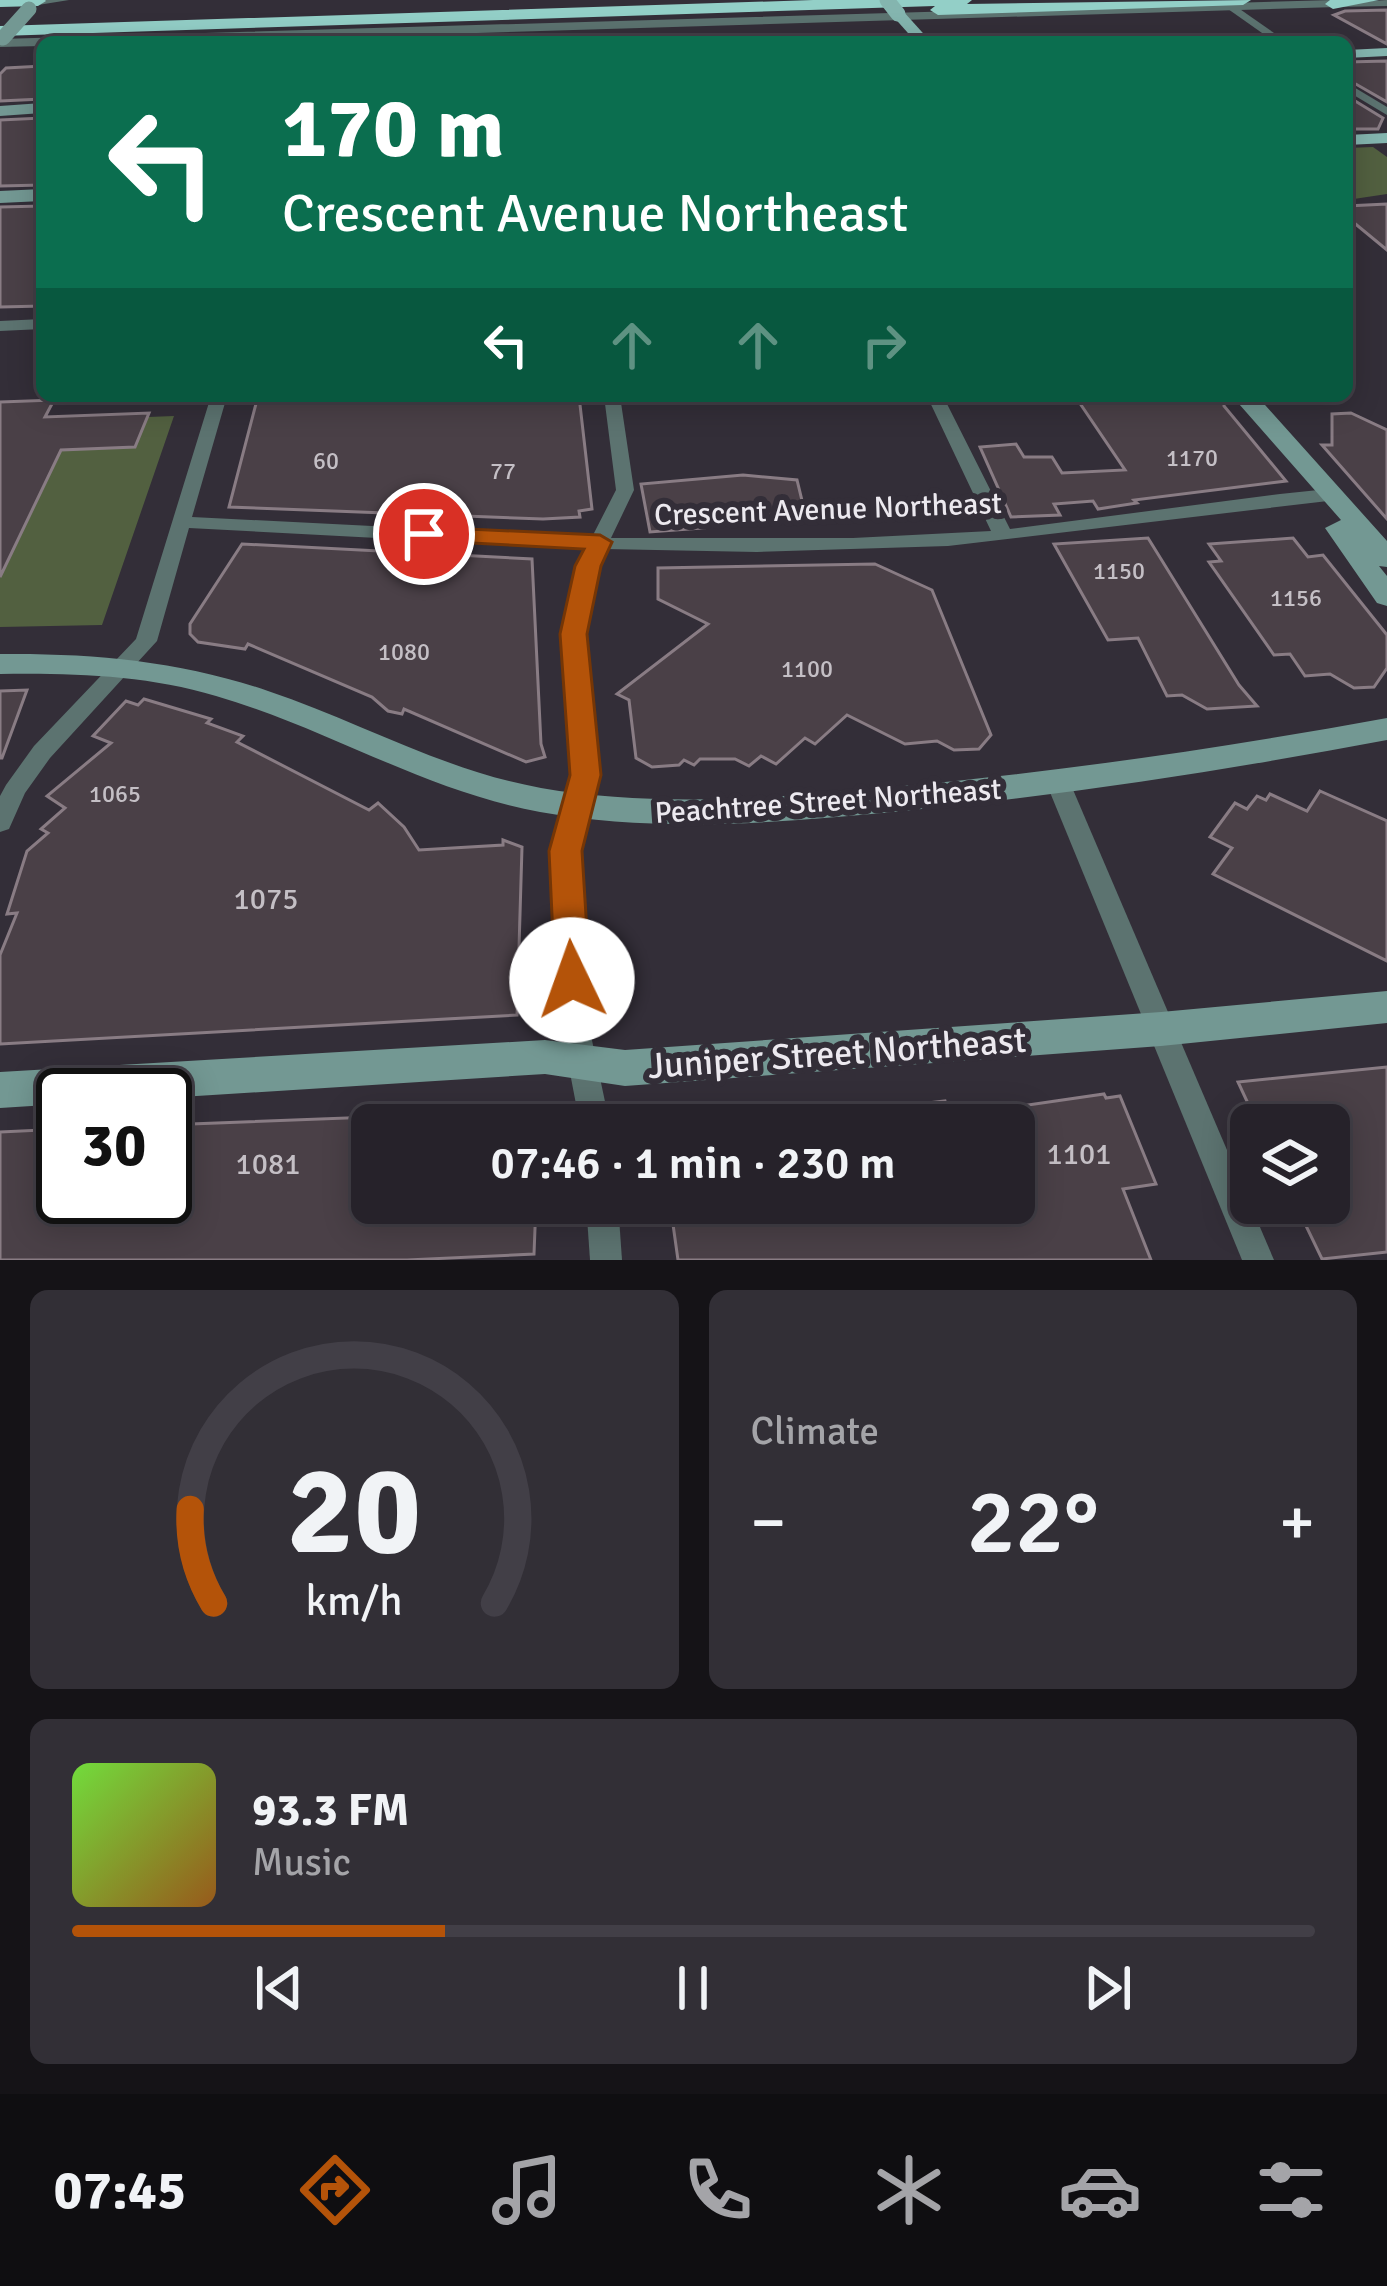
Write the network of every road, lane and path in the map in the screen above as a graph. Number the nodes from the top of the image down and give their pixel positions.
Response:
1 (63, 0) edge
2 (408, 0) edge
3 (887, 0) edge
4 (964, 0) edge
5 (1372, 0) edge
6 (0, 2) edge
7 (35, 3) edge
8 (1387, 3) edge
9 (1237, 4) edge
10 (1333, 4) junction
11 (920, 10) edge
12 (502, 15) junction
13 (899, 16) junction
14 (0, 18) edge
15 (533, 25) junction
16 (64, 36) edge
17 (216, 36) edge
18 (534, 36) edge
19 (918, 36) edge
20 (942, 36) edge
21 (1275, 36) edge
22 (36, 37) edge
23 (1, 39) edge
24 (36, 42) edge
25 (1387, 52) edge
26 (1353, 54) edge
27 (1353, 90) edge
28 (36, 108) edge
29 (0, 111) edge
30 (1387, 112) edge
31 (1387, 138) edge
32 (1353, 140) edge
33 (36, 195) edge
34 (0, 197) edge
35 (36, 324) edge
36 (0, 326) edge
37 (217, 402) edge
38 (613, 402) edge
39 (938, 402) edge
40 (1249, 402) edge
41 (1328, 495) junction
42 (184, 522) junction
43 (1003, 536) junction
44 (600, 542) junction
45 (1387, 559) edge
46 (1387, 597) edge
47 (0, 664) edge
48 (124, 667) junction
49 (1387, 729) edge
50 (1059, 784) junction
51 (577, 806) junction
52 (0, 823) edge
53 (1387, 1007) edge
54 (1161, 1029) junction
55 (584, 1064) junction
56 (0, 1090) edge
57 (591, 1104) edge
58 (603, 1224) edge
59 (606, 1260) edge
60 (1258, 1260) edge

1 - 7 street
2 - 14 highway
3 - 13 main road, bridge
4 - 12 highway
5 - 10 highway
6 - 7 highway
7 - 23 main road, bridge
8 - 10 street
9 - 10 street
9 - 11 street
9 - 12 highway
9 - 21 street
11 - 13 street
11 - 20 main road
12 - 16 highway
13 - 15 street
13 - 19 main road
15 - 17 street
15 - 18 street
22 - 23 highway
23 - 24 street
25 - 26 main road
27 - 30 street
28 - 29 main road
31 - 32 main road
33 - 34 main road
35 - 36 street
37 - 42 street
38 - 44 street
39 - 43 street
40 - 41 main road
41 - 43 street, Crescent Avenue Northeast
41 - 45 main road
41 - 46 main road
42 - 44 street, Crescent Avenue Northeast
42 - 48 street
43 - 44 street, Crescent Avenue Northeast
44 - 51 street
47 - 48 main road, Peachtree Street Northeast
48 - 51 main road, Peachtree Street Northeast
48 - 52 street
49 - 50 main road, Peachtree Street Northeast
50 - 51 main road, Peachtree Street Northeast
50 - 54 street
51 - 55 street
53 - 54 main road, Juniper Street Northeast
54 - 55 main road, Juniper Street Northeast
54 - 60 street
55 - 56 main road, Juniper Street Northeast
55 - 57 street
58 - 59 street

